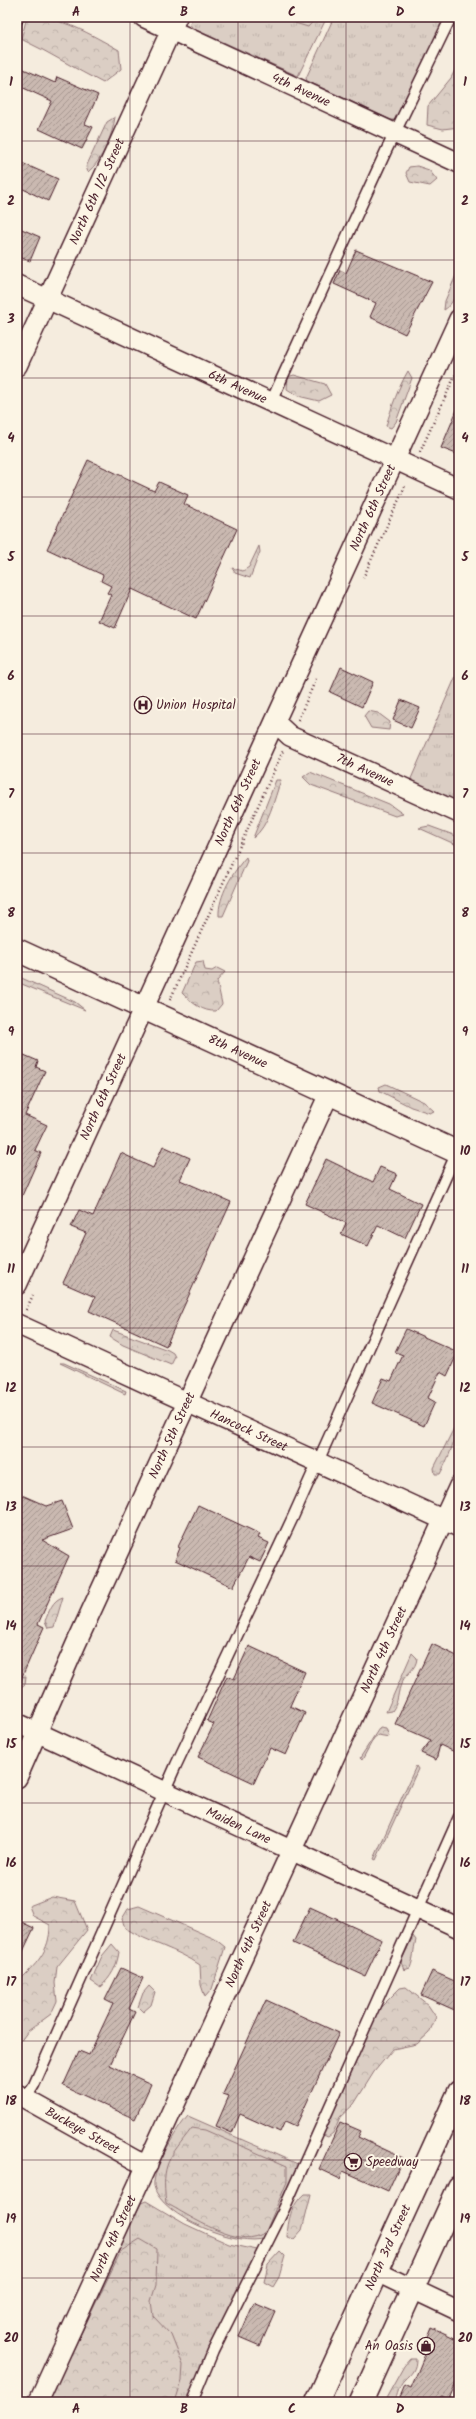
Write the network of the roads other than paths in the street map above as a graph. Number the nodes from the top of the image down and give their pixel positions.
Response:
1 (143, 17) edge
2 (451, 17) edge
3 (174, 23) edge
4 (395, 134) junction
5 (459, 163) edge
6 (17, 285) edge
7 (48, 299) junction
8 (459, 319) edge
9 (17, 366) edge
10 (271, 402) junction
11 (395, 459) junction
12 (459, 489) edge
13 (275, 722) junction
14 (459, 813) edge
15 (17, 950) edge
16 (144, 1008) junction
17 (330, 1094) junction
18 (458, 1153) edge
19 (17, 1285) edge
20 (17, 1324) edge
21 (188, 1402) junction
22 (318, 1462) junction
23 (459, 1486) edge
24 (451, 1523) edge
25 (17, 1724) edge
26 (37, 1732) junction
27 (17, 1778) edge
28 (165, 1792) junction
29 (459, 1817) edge
30 (291, 1850) junction
31 (418, 1909) junction
32 (459, 1928) edge
33 (459, 2092) edge
34 (21, 2096) edge
35 (148, 2166) junction
36 (459, 2187) edge
37 (376, 2272) junction
38 (412, 2289) junction
39 (459, 2311) edge
40 (38, 2402) edge
41 (192, 2402) edge
42 (317, 2402) edge
43 (361, 2402) edge

1 - 3 street, 4th Avenue
2 - 4 lane
3 - 4 street, 4th Avenue
3 - 7 street, North 6th 1/2 Street
4 - 5 street, 4th Avenue
4 - 10 lane
6 - 7 street, 6th Avenue
7 - 9 street, North 6th 1/2 Street
7 - 10 street, 6th Avenue
8 - 11 street, North 6th Street
10 - 11 street, 6th Avenue
11 - 12 street, 6th Avenue
11 - 13 street, North 6th Street
13 - 14 street, 7th Avenue
13 - 16 street, North 6th Street
15 - 16 main road, 8th Avenue
16 - 17 main road, 8th Avenue
16 - 19 street, North 6th Street
17 - 18 main road, 8th Avenue
17 - 21 street, North 5th Street
18 - 22 lane
20 - 21 street, Hancock Street
21 - 22 street, Hancock Street
21 - 26 street, North 5th Street
22 - 24 street, Hancock Street
22 - 28 lane
23 - 24 street, North 4th Street
24 - 30 street, North 4th Street
25 - 26 street, Maiden Lane
26 - 27 street, North 5th Street
26 - 28 street, Maiden Lane
28 - 30 street, Maiden Lane
28 - 34 lane
29 - 31 lane
30 - 31 street, Maiden Lane
30 - 35 street, North 4th Street
31 - 32 street, Maiden Lane
31 - 41 lane
33 - 37 main road, North 3rd Street
34 - 35 street, Buckeye Street
35 - 40 street, North 4th Street
36 - 38 main road
37 - 38 street
37 - 42 main road, North 3rd Street
38 - 39 street
38 - 43 main road

